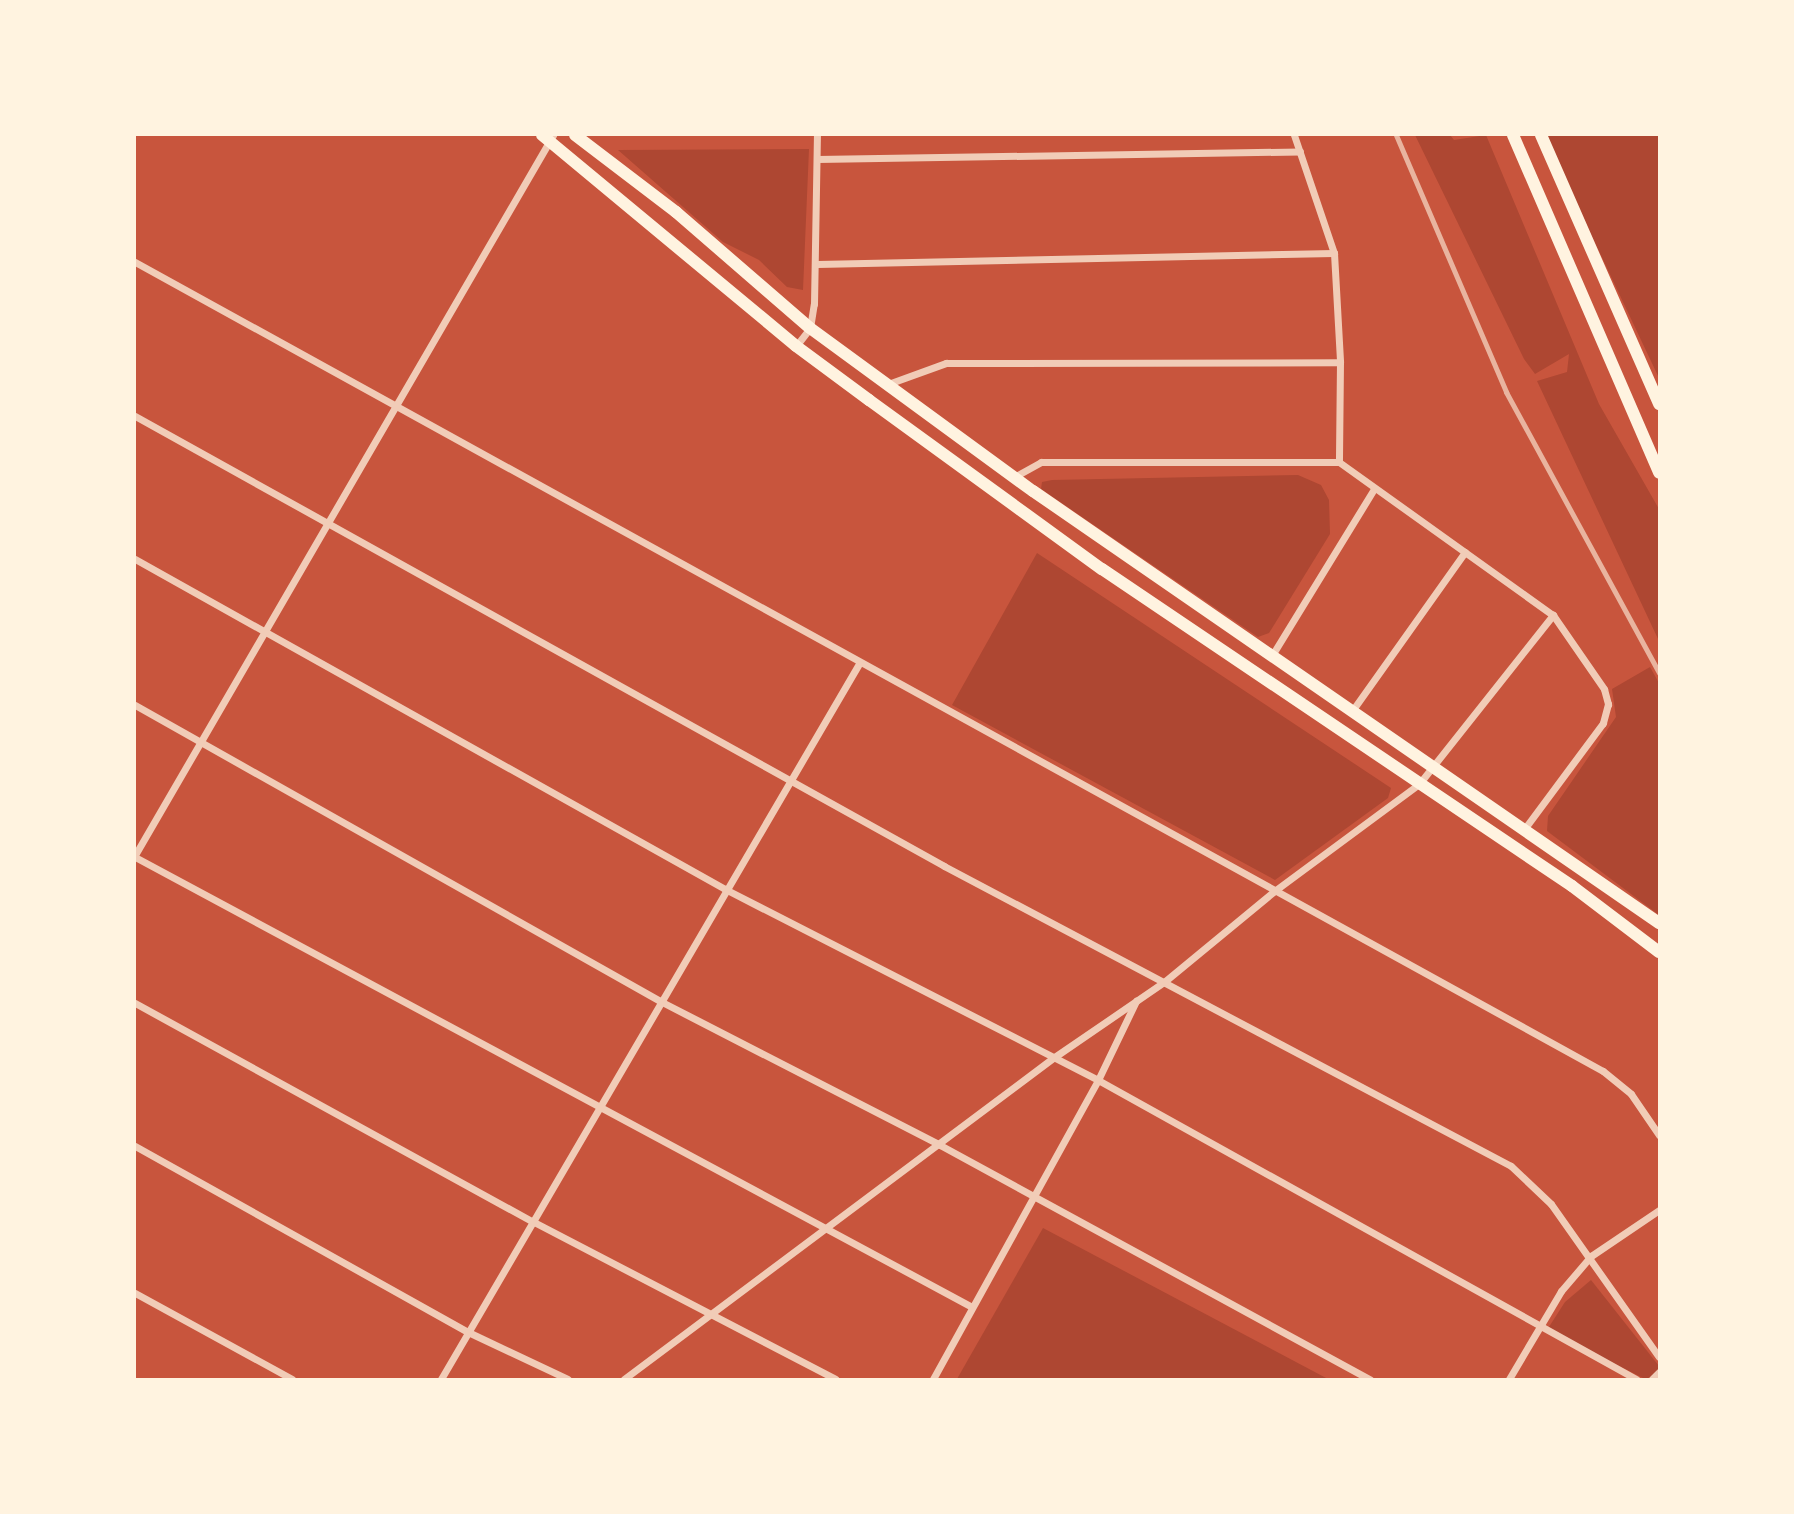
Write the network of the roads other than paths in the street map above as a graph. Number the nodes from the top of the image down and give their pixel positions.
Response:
1 (575, 135) edge
2 (817, 135) edge
3 (1294, 135) edge
4 (1513, 135) edge
5 (1541, 135) edge
6 (548, 136) edge
7 (1300, 151) junction
8 (817, 159) junction
9 (1557, 173) junction
10 (1533, 182) junction
11 (1334, 253) junction
12 (135, 262) edge
13 (817, 264) junction
14 (810, 328) junction
15 (796, 346) junction
16 (1340, 362) junction
17 (888, 384) junction
18 (1659, 404) edge
19 (395, 405) junction
20 (135, 416) edge
21 (1339, 462) junction
22 (1659, 473) edge
23 (1014, 478) junction
24 (1374, 489) junction
25 (330, 520) junction
26 (1116, 551) junction
27 (1465, 552) junction
28 (135, 559) edge
29 (1102, 569) junction
30 (1553, 615) junction
31 (265, 629) junction
32 (1271, 657) junction
33 (860, 662) junction
34 (135, 705) edge
35 (1352, 711) junction
36 (201, 741) junction
37 (1435, 768) junction
38 (789, 780) junction
39 (1419, 784) junction
40 (1525, 828) junction
41 (135, 856) edge
42 (725, 889) junction
43 (1273, 892) junction
44 (1659, 923) edge
45 (1659, 952) edge
46 (1164, 982) junction
47 (1138, 998) junction
48 (660, 1001) junction
49 (135, 1003) edge
50 (1052, 1058) junction
51 (1098, 1080) junction
52 (597, 1109) junction
53 (1659, 1135) edge
54 (940, 1145) junction
55 (135, 1146) edge
56 (1033, 1195) junction
57 (1659, 1210) edge
58 (532, 1221) junction
59 (829, 1229) junction
60 (1591, 1256) junction
61 (135, 1293) edge
62 (972, 1307) junction
63 (715, 1313) junction
64 (1538, 1327) junction
65 (468, 1332) junction
66 (1659, 1357) edge
67 (1659, 1372) edge
68 (292, 1379) edge
69 (441, 1379) edge
70 (568, 1379) edge
71 (624, 1379) edge
72 (835, 1379) edge
73 (933, 1379) edge
74 (1370, 1379) edge
75 (1509, 1379) edge
76 (1636, 1379) edge
77 (1652, 1379) edge

1 - 14 main road
2 - 8 street
3 - 7 street
4 - 10 main road
5 - 9 main road
6 - 15 main road
6 - 19 street
7 - 8 street
7 - 11 street
8 - 13 street
9 - 10 main road
9 - 18 main road
10 - 22 main road
11 - 13 street
11 - 16 street
12 - 19 street
13 - 14 street
14 - 15 street
14 - 17 main road
15 - 29 main road
16 - 17 street
16 - 21 street
17 - 23 main road
19 - 25 street
19 - 33 street
20 - 25 street
21 - 23 street
21 - 24 street
23 - 26 main road
24 - 27 street
24 - 32 street
25 - 31 street
25 - 38 street
26 - 29 main road
26 - 32 main road
27 - 30 street
27 - 35 street
28 - 31 street
29 - 39 main road
30 - 37 street
30 - 40 street
31 - 36 street
31 - 42 street
32 - 35 main road
33 - 38 street
33 - 43 street
34 - 36 street
35 - 37 main road
36 - 41 street
36 - 48 street
37 - 39 street
37 - 40 main road
38 - 42 street
38 - 46 street
39 - 43 street
39 - 45 main road
40 - 44 main road
41 - 52 street
42 - 48 street
42 - 50 street
43 - 46 street
43 - 53 street
46 - 47 street
46 - 60 street
47 - 50 street
47 - 51 street
48 - 52 street
48 - 54 street
49 - 58 street
50 - 51 street
50 - 54 street
51 - 56 street
51 - 64 street
52 - 58 street
52 - 59 street
54 - 56 street
54 - 59 street
55 - 65 street
56 - 62 street
56 - 74 street
57 - 60 street
58 - 63 street
58 - 65 street
59 - 62 street
59 - 63 street
60 - 64 street
60 - 66 street
61 - 68 street
62 - 73 street
63 - 71 street
63 - 72 street
64 - 75 street
64 - 76 street
65 - 69 street
65 - 70 street
67 - 77 street

